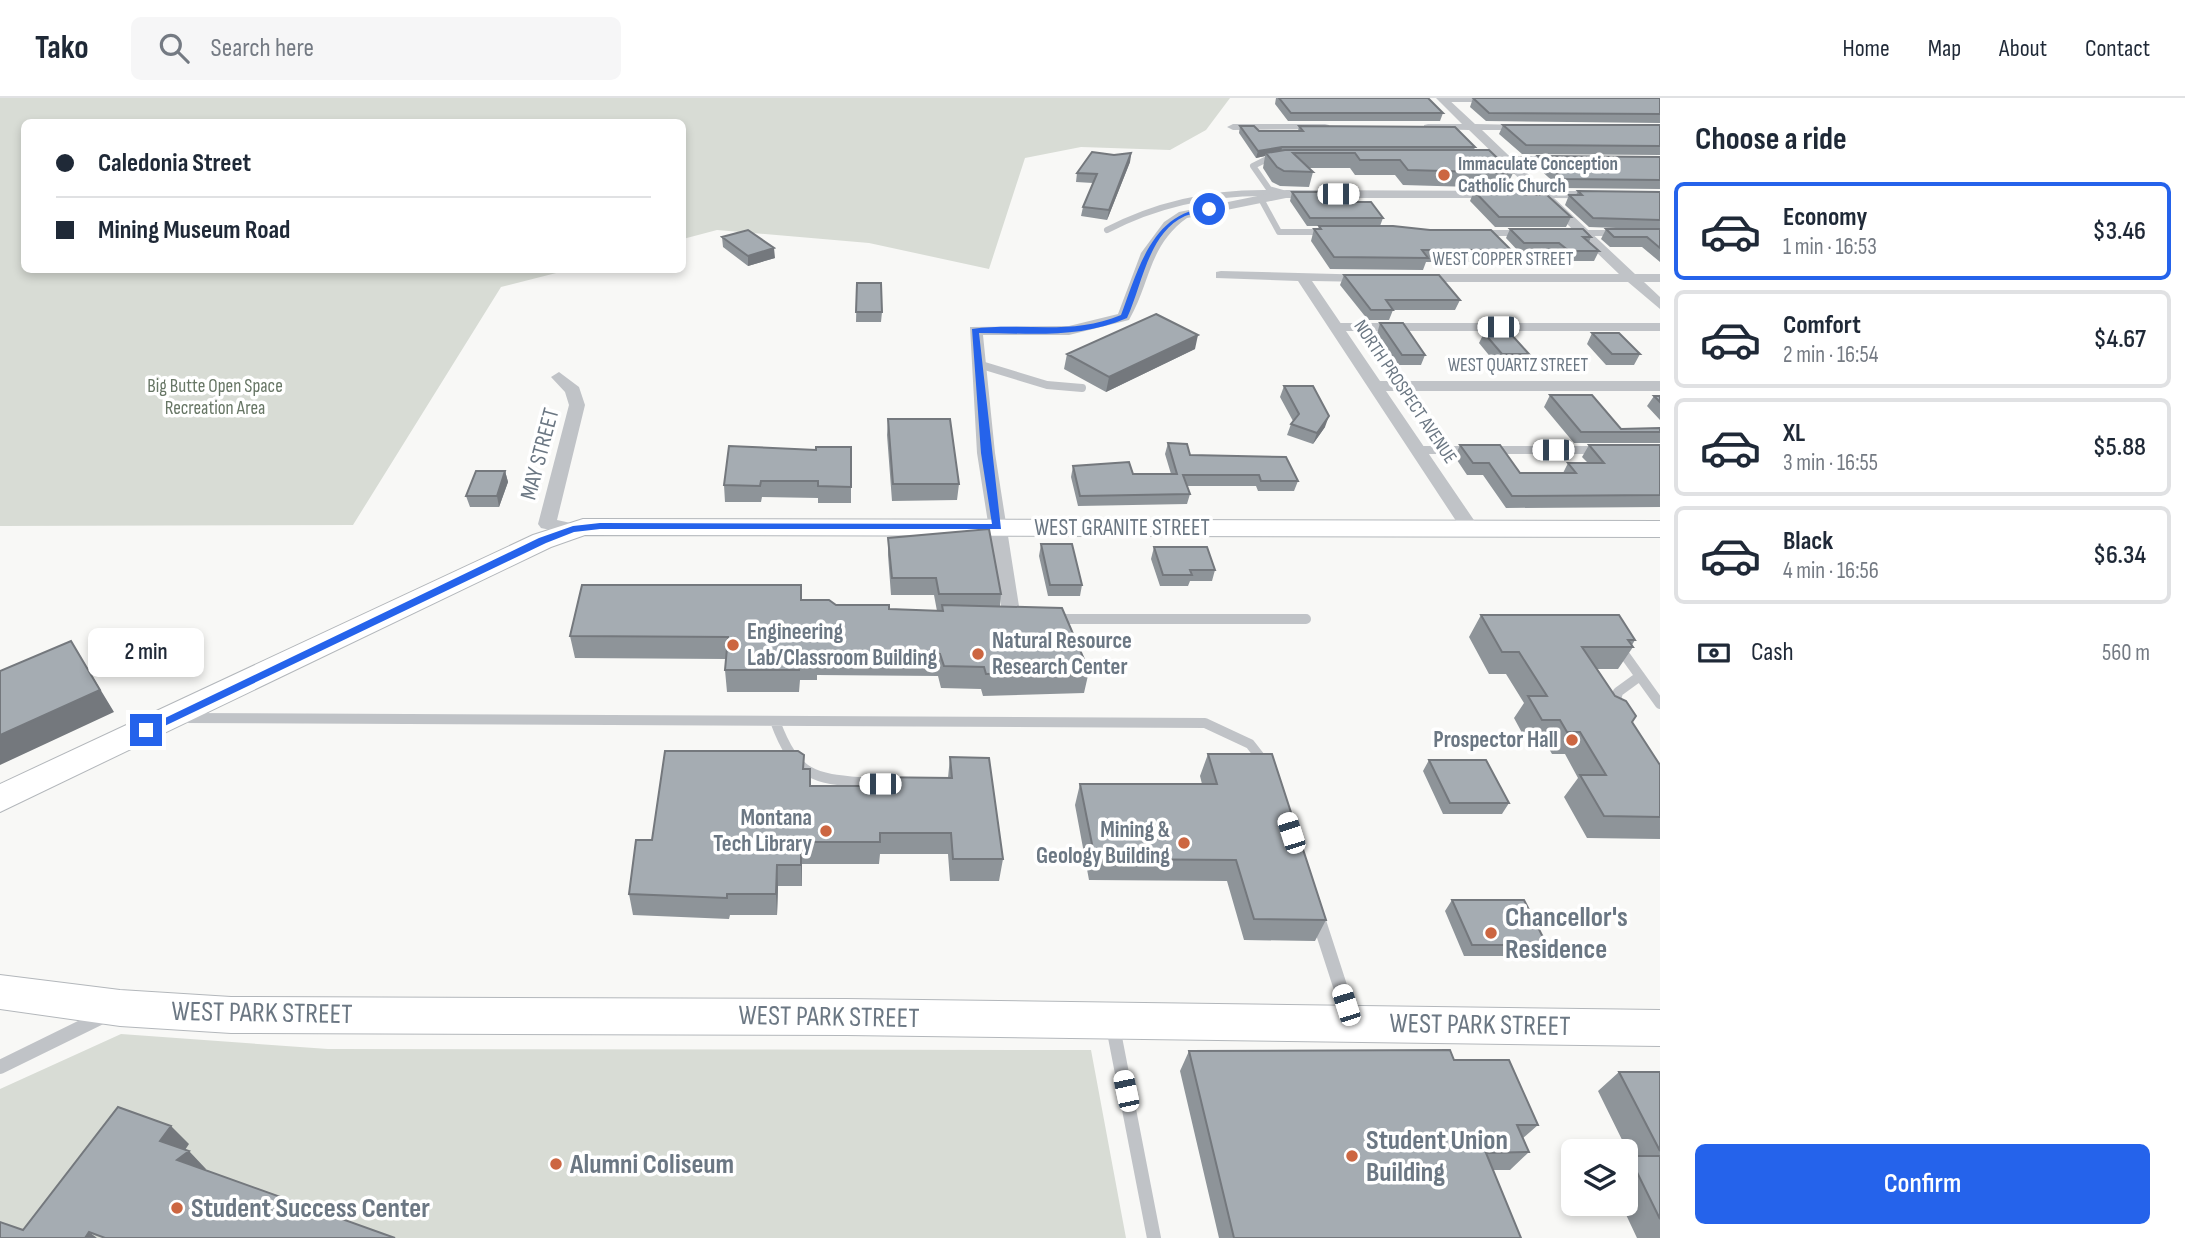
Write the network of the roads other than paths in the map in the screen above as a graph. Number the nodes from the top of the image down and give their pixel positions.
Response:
1 (1442, 99) edge
2 (1497, 99) edge
3 (1233, 127) dead end
4 (1331, 127) edge
5 (1415, 127) edge
6 (1471, 127) junction
7 (1538, 127) edge
8 (1281, 159) edge
9 (1477, 159) edge
10 (1505, 159) junction
11 (1557, 159) edge
12 (1286, 194) junction
13 (1543, 194) junction
14 (1660, 195) edge
15 (1261, 199) junction
16 (1107, 230) dead end
17 (1335, 233) edge
18 (1473, 233) edge
19 (1528, 233) edge
20 (1570, 233) edge
21 (1584, 233) junction
22 (1622, 233) edge
23 (1221, 275) dead end
24 (1303, 278) junction
25 (1632, 278) junction
26 (1660, 278) edge
27 (1660, 305) edge
28 (1336, 327) junction
29 (1660, 327) edge
30 (978, 364) junction
31 (559, 377) dead end
32 (1377, 386) junction
33 (1660, 386) edge
34 (1082, 388) dead end
35 (1419, 450) junction
36 (1606, 450) edge
37 (998, 527) junction
38 (578, 528) junction
39 (1471, 529) junction
40 (1660, 529) edge
41 (1011, 619) edge
42 (1038, 619) edge
43 (1306, 619) dead end
44 (1614, 639) edge
45 (1640, 676) junction
46 (1660, 704) edge
47 (172, 718) junction
48 (775, 721) junction
49 (1620, 725) edge
50 (1274, 782) edge
51 (887, 784) edge
52 (0, 799) edge
53 (1311, 897) edge
54 (0, 992) edge
55 (120, 1008) junction
56 (1111, 1021) junction
57 (1352, 1023) junction
58 (1660, 1028) edge
59 (0, 1067) edge
60 (1154, 1238) edge

1 - 2 lane
1 - 6 street
3 - 4 street
5 - 6 street
6 - 7 street
6 - 10 street
8 - 12 lane
9 - 10 lane
10 - 11 lane
10 - 13 street
12 - 13 street
12 - 15 street
12 - 16 lane
13 - 14 street
13 - 21 street
15 - 17 lane
15 - 30 street
18 - 19 lane
20 - 21 lane
21 - 22 lane
21 - 25 street
23 - 24 street, WEST COPPER STREET
24 - 25 street, WEST COPPER STREET
24 - 28 street, NORTH PROSPECT AVENUE
25 - 26 street, WEST COPPER STREET
25 - 27 street
28 - 29 lane
28 - 32 street, NORTH PROSPECT AVENUE
30 - 34 lane
30 - 37 street
31 - 38 street, MAY STREET
32 - 33 street, WEST QUARTZ STREET
32 - 35 street, NORTH PROSPECT AVENUE
35 - 36 lane
35 - 39 street, NORTH PROSPECT AVENUE
37 - 38 street, WEST GRANITE STREET
37 - 39 street, WEST GRANITE STREET
37 - 41 street
38 - 47 street
39 - 40 street, WEST GRANITE STREET
42 - 43 lane
44 - 45 lane
45 - 46 lane
45 - 49 lane
47 - 48 lane
47 - 52 street
48 - 50 lane
48 - 51 lane
53 - 57 lane
54 - 55 street, WEST PARK STREET
55 - 56 street, WEST PARK STREET
55 - 59 lane
56 - 57 street, WEST PARK STREET
56 - 60 lane
57 - 58 street, WEST PARK STREET

